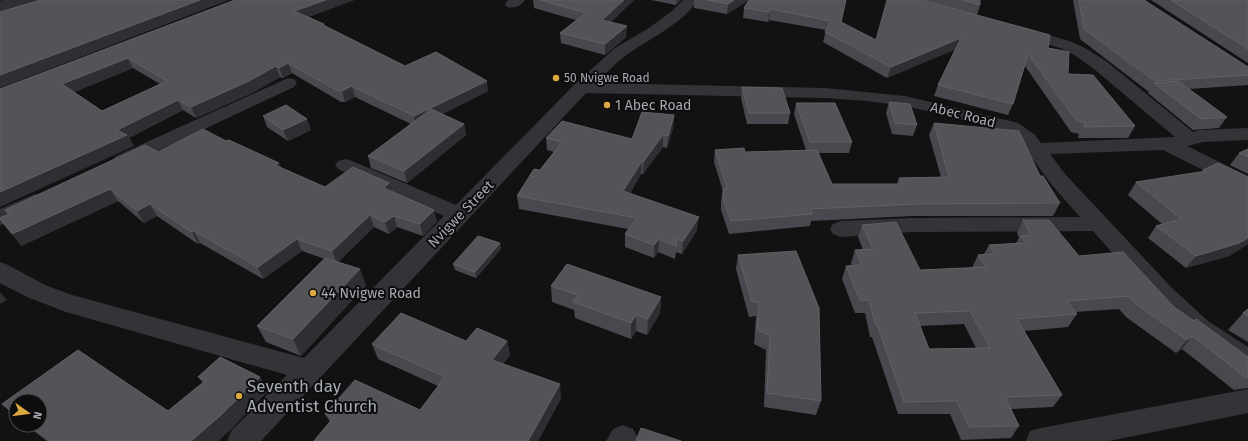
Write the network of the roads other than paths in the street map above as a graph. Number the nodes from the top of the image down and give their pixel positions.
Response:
1 (691, 0) edge
2 (1009, 28) edge
3 (288, 83) dead end
4 (581, 88) junction
5 (1248, 134) edge
6 (1191, 140) junction
7 (1166, 144) junction
8 (1035, 149) junction
9 (345, 165) dead end
10 (108, 167) edge
11 (1248, 184) edge
12 (50, 194) edge
13 (460, 215) junction
14 (0, 218) edge
15 (1098, 224) junction
16 (841, 229) dead end
17 (0, 271) edge
18 (1248, 362) edge
19 (310, 370) junction
20 (1248, 401) edge
21 (242, 441) edge
22 (1041, 441) edge

1 - 4 street, Nvigwe Street
2 - 6 street
3 - 10 street
4 - 8 street, Abec Road
4 - 13 street, Nvigwe Street
5 - 6 street
6 - 7 street
7 - 8 street
7 - 11 street
8 - 15 street, Abec Road
9 - 13 street
12 - 14 street
13 - 19 street, Nvigwe Street
15 - 16 street
15 - 18 street, Abec Road
17 - 19 street
19 - 21 street, Nvigwe Street
20 - 22 street

